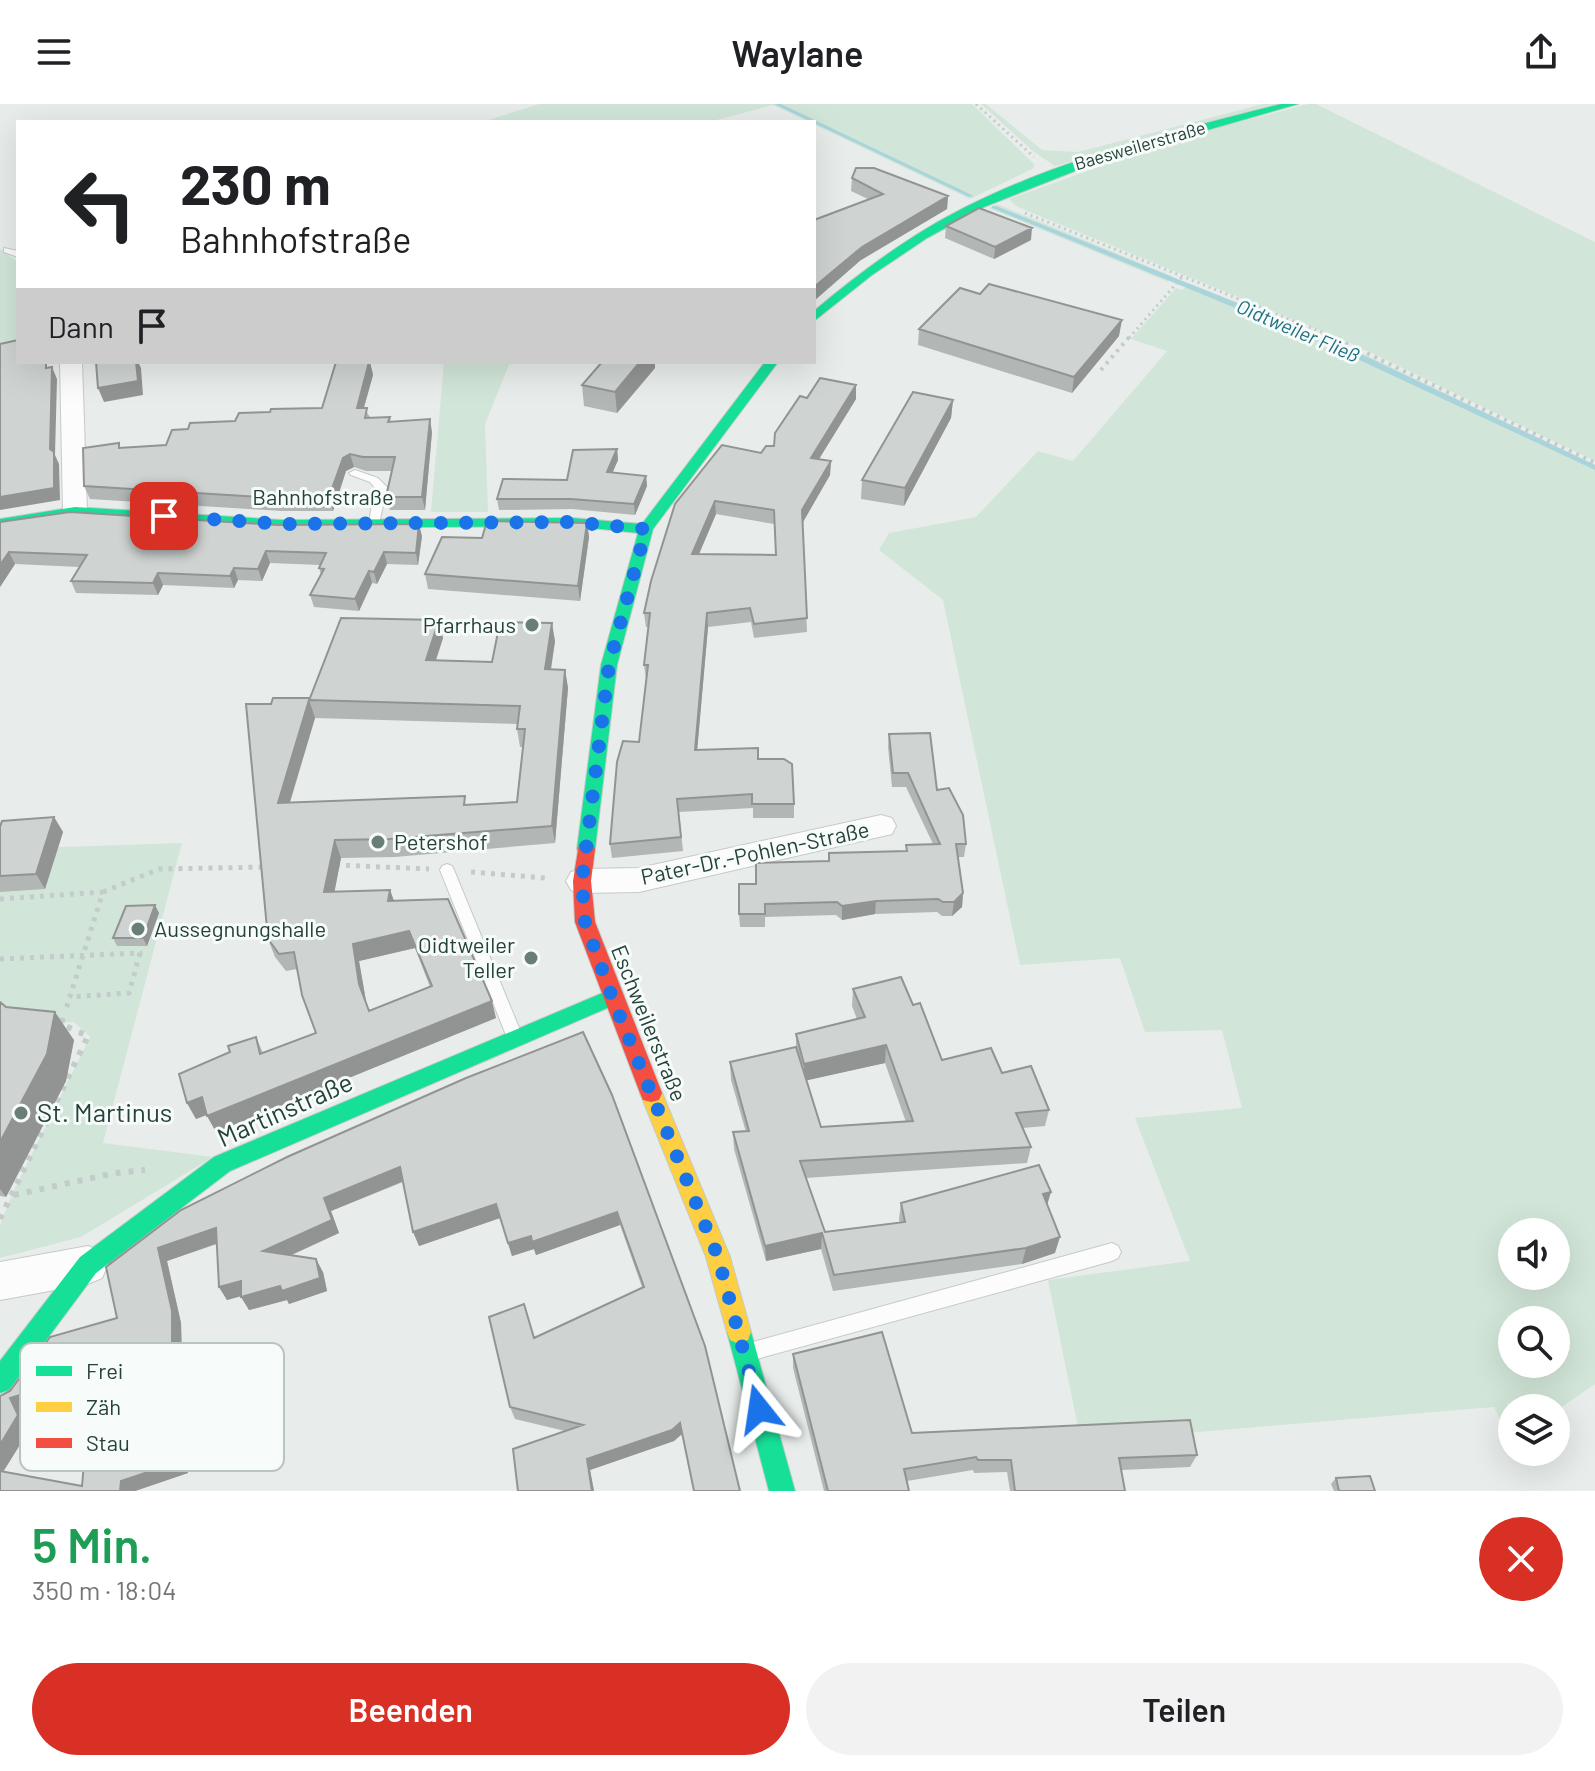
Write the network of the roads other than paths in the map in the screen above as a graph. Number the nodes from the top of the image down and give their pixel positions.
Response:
1 (1293, 104) edge
2 (7, 250) dead end
3 (16, 253) edge
4 (816, 315) edge
5 (71, 364) edge
6 (770, 364) edge
7 (355, 473) dead end
8 (75, 511) junction
9 (375, 522) junction
10 (0, 523) edge
11 (646, 529) junction
12 (881, 826) dead end
13 (447, 870) road end
14 (582, 881) junction
15 (612, 997) junction
16 (515, 1039) junction
17 (1112, 1252) dead end
18 (88, 1265) junction
19 (0, 1281) edge
20 (29, 1343) edge
21 (745, 1354) junction
22 (20, 1355) edge
23 (0, 1381) edge
24 (782, 1491) edge

1 - 4 street, Baesweilerstraße
2 - 3 lane
5 - 8 street
6 - 11 street, Eschweilerstraße
7 - 9 lane
8 - 9 street, Bahnhofstraße
8 - 10 street, Bahnhofstraße
9 - 11 street, Bahnhofstraße
11 - 14 street, Eschweilerstraße
12 - 14 street, Pater-Dr.-Pohlen-Straße
13 - 16 lane
14 - 15 street, Eschweilerstraße
15 - 16 street, Martinstraße
15 - 21 street, Eschweilerstraße
16 - 18 street, Martinstraße
17 - 21 lane
18 - 19 street
18 - 20 street, Martinstraße
21 - 24 street, Eschweilerstraße
22 - 23 street, Martinstraße

